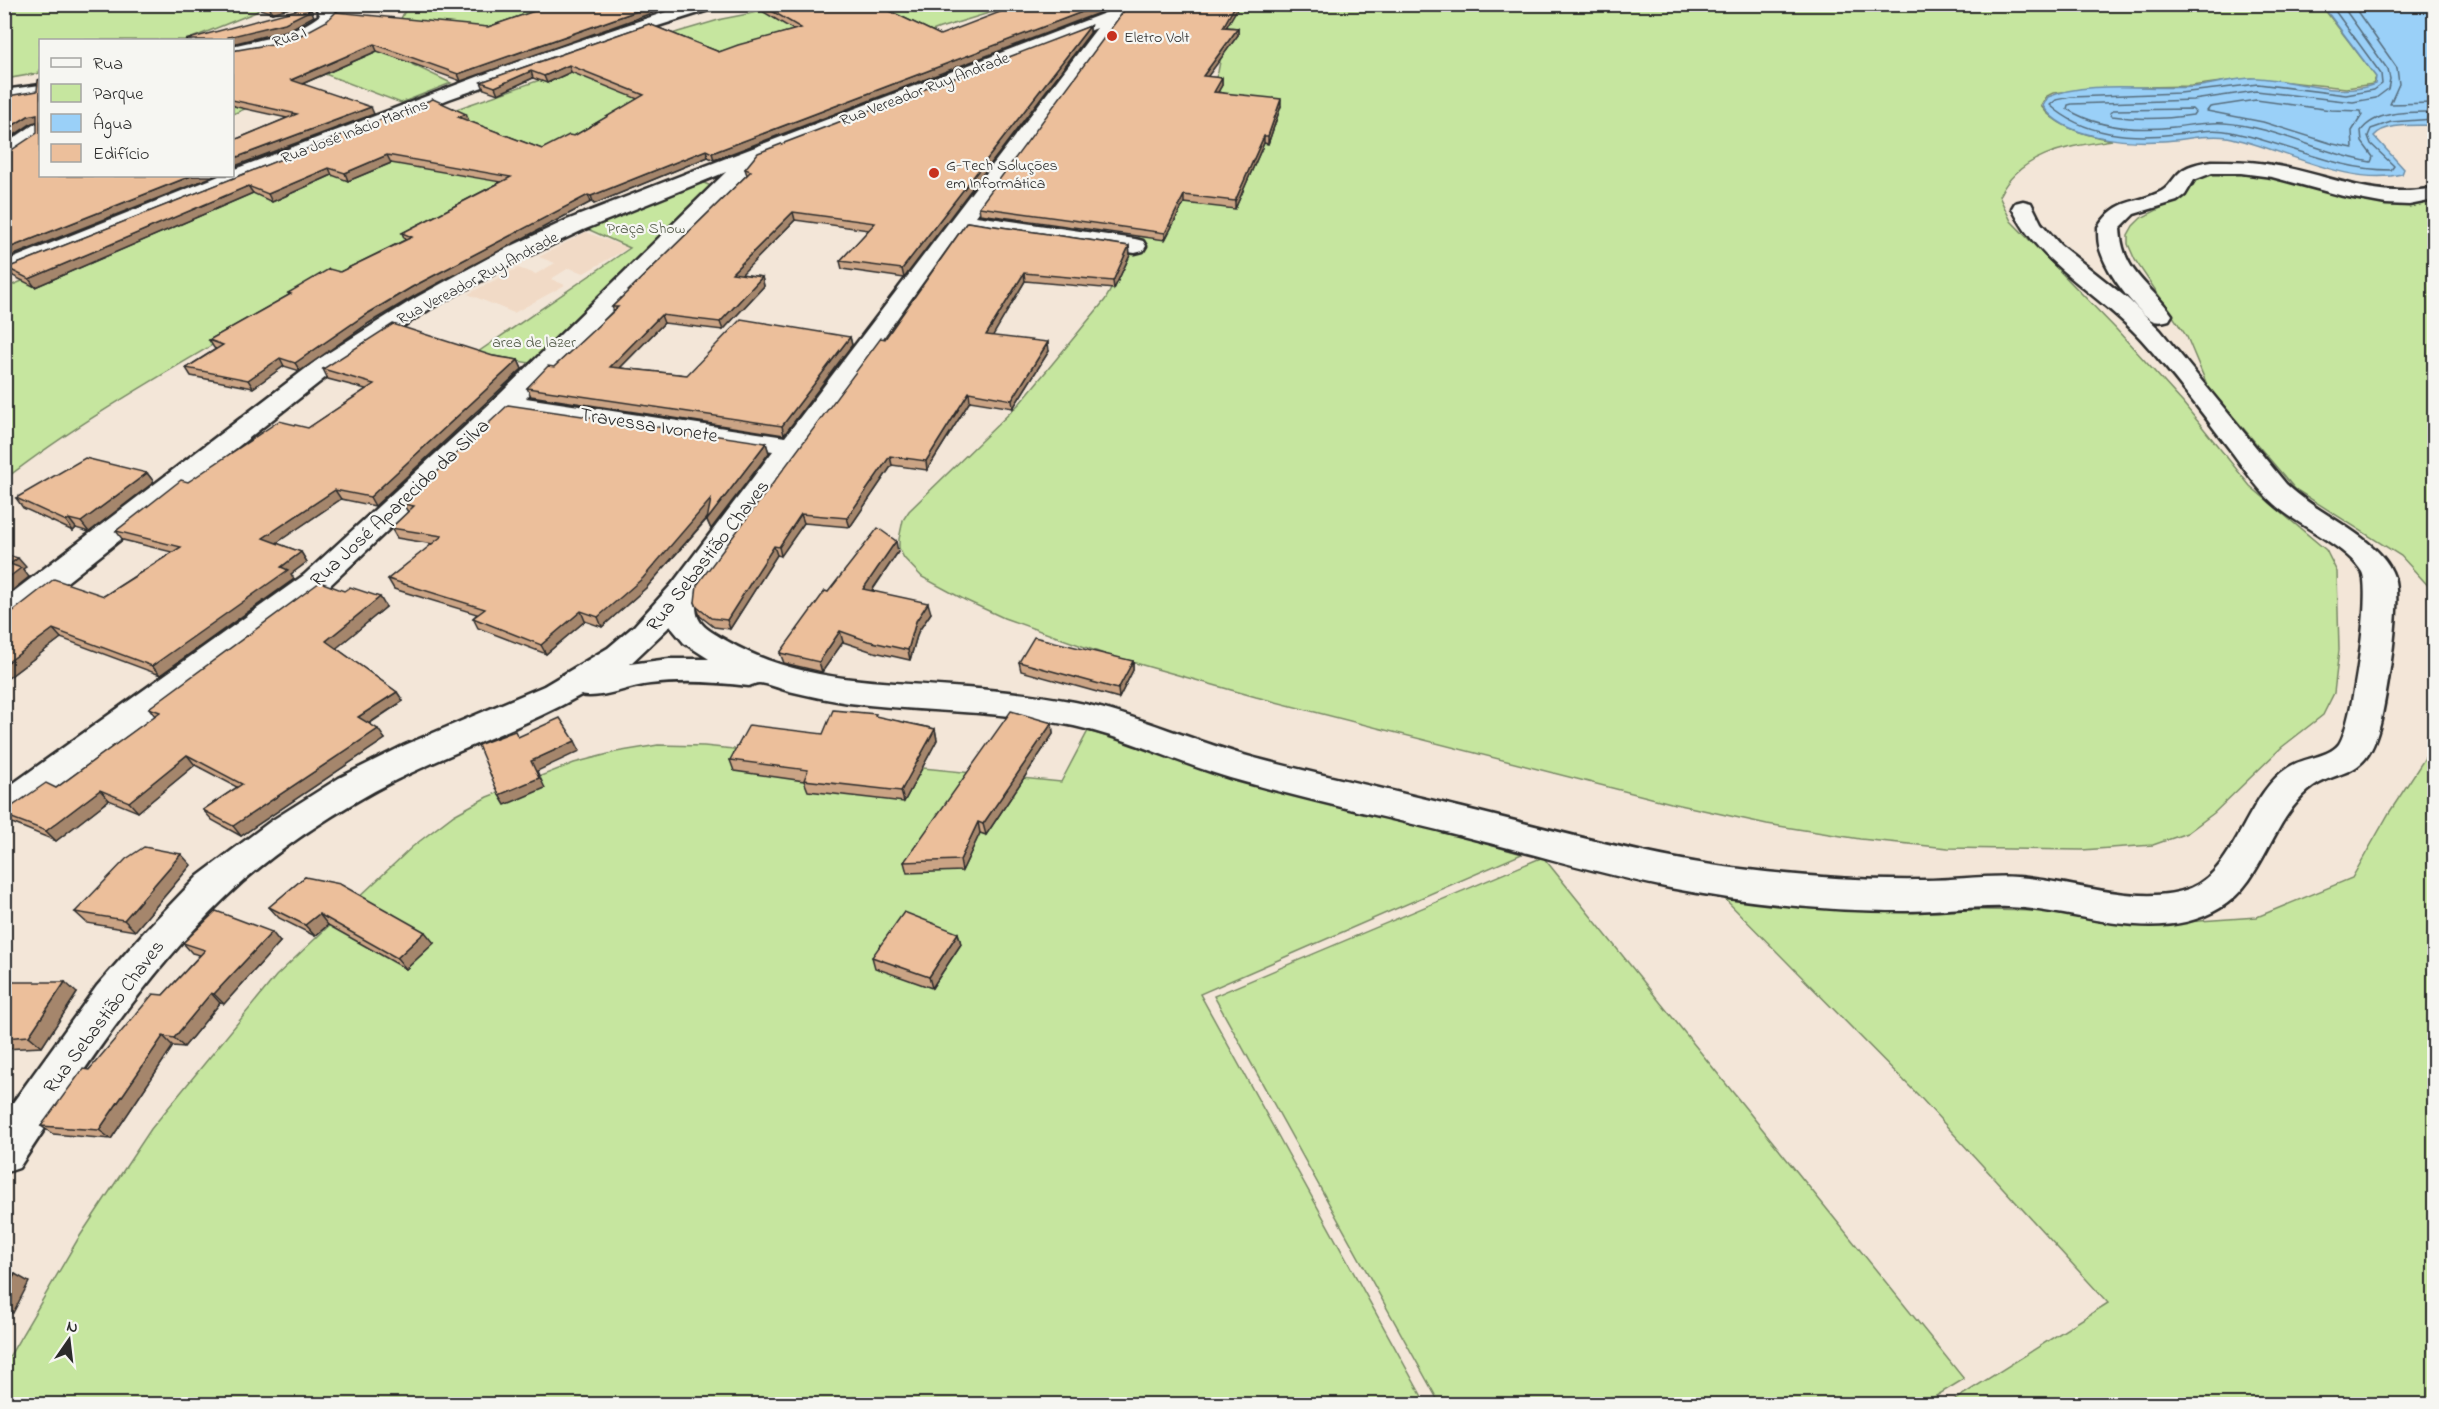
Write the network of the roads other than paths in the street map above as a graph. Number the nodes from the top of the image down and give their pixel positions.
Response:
1 (322, 4) edge
2 (710, 4) edge
3 (1752, 4) edge
4 (1786, 4) edge
5 (1119, 10) edge
6 (234, 51) edge
7 (39, 91) edge
8 (4, 96) edge
9 (39, 130) edge
10 (758, 152) junction
11 (4, 155) edge
12 (2434, 195) edge
13 (2023, 208) dead end
14 (961, 221) junction
15 (1135, 246) dead end
16 (4, 270) edge
17 (2190, 381) junction
18 (506, 403) junction
19 (792, 446) junction
20 (683, 591) junction
21 (4, 615) edge
22 (777, 677) junction
23 (532, 706) junction
24 (4, 809) edge
25 (4, 1153) edge

1 - 6 street, Rua I
2 - 16 street, Rua José Inácio Martins
3 - 4 lane
5 - 10 street, Rua Vereador Ruy Andrade
5 - 14 street, Rua Sebastião Chaves
7 - 8 street
9 - 11 street
10 - 18 street, Rua José Aparecido da Silva
10 - 21 street, Rua Vereador Ruy Andrade
12 - 17 street
13 - 17 street
14 - 15 street
14 - 19 street, Rua Sebastião Chaves
17 - 22 street
18 - 19 street, Travessa Ivonete
18 - 24 street, Rua José Aparecido da Silva
19 - 20 street, Rua Sebastião Chaves
20 - 22 street
20 - 23 street, Rua Sebastião Chaves
22 - 23 street
23 - 25 street, Rua Sebastião Chaves

